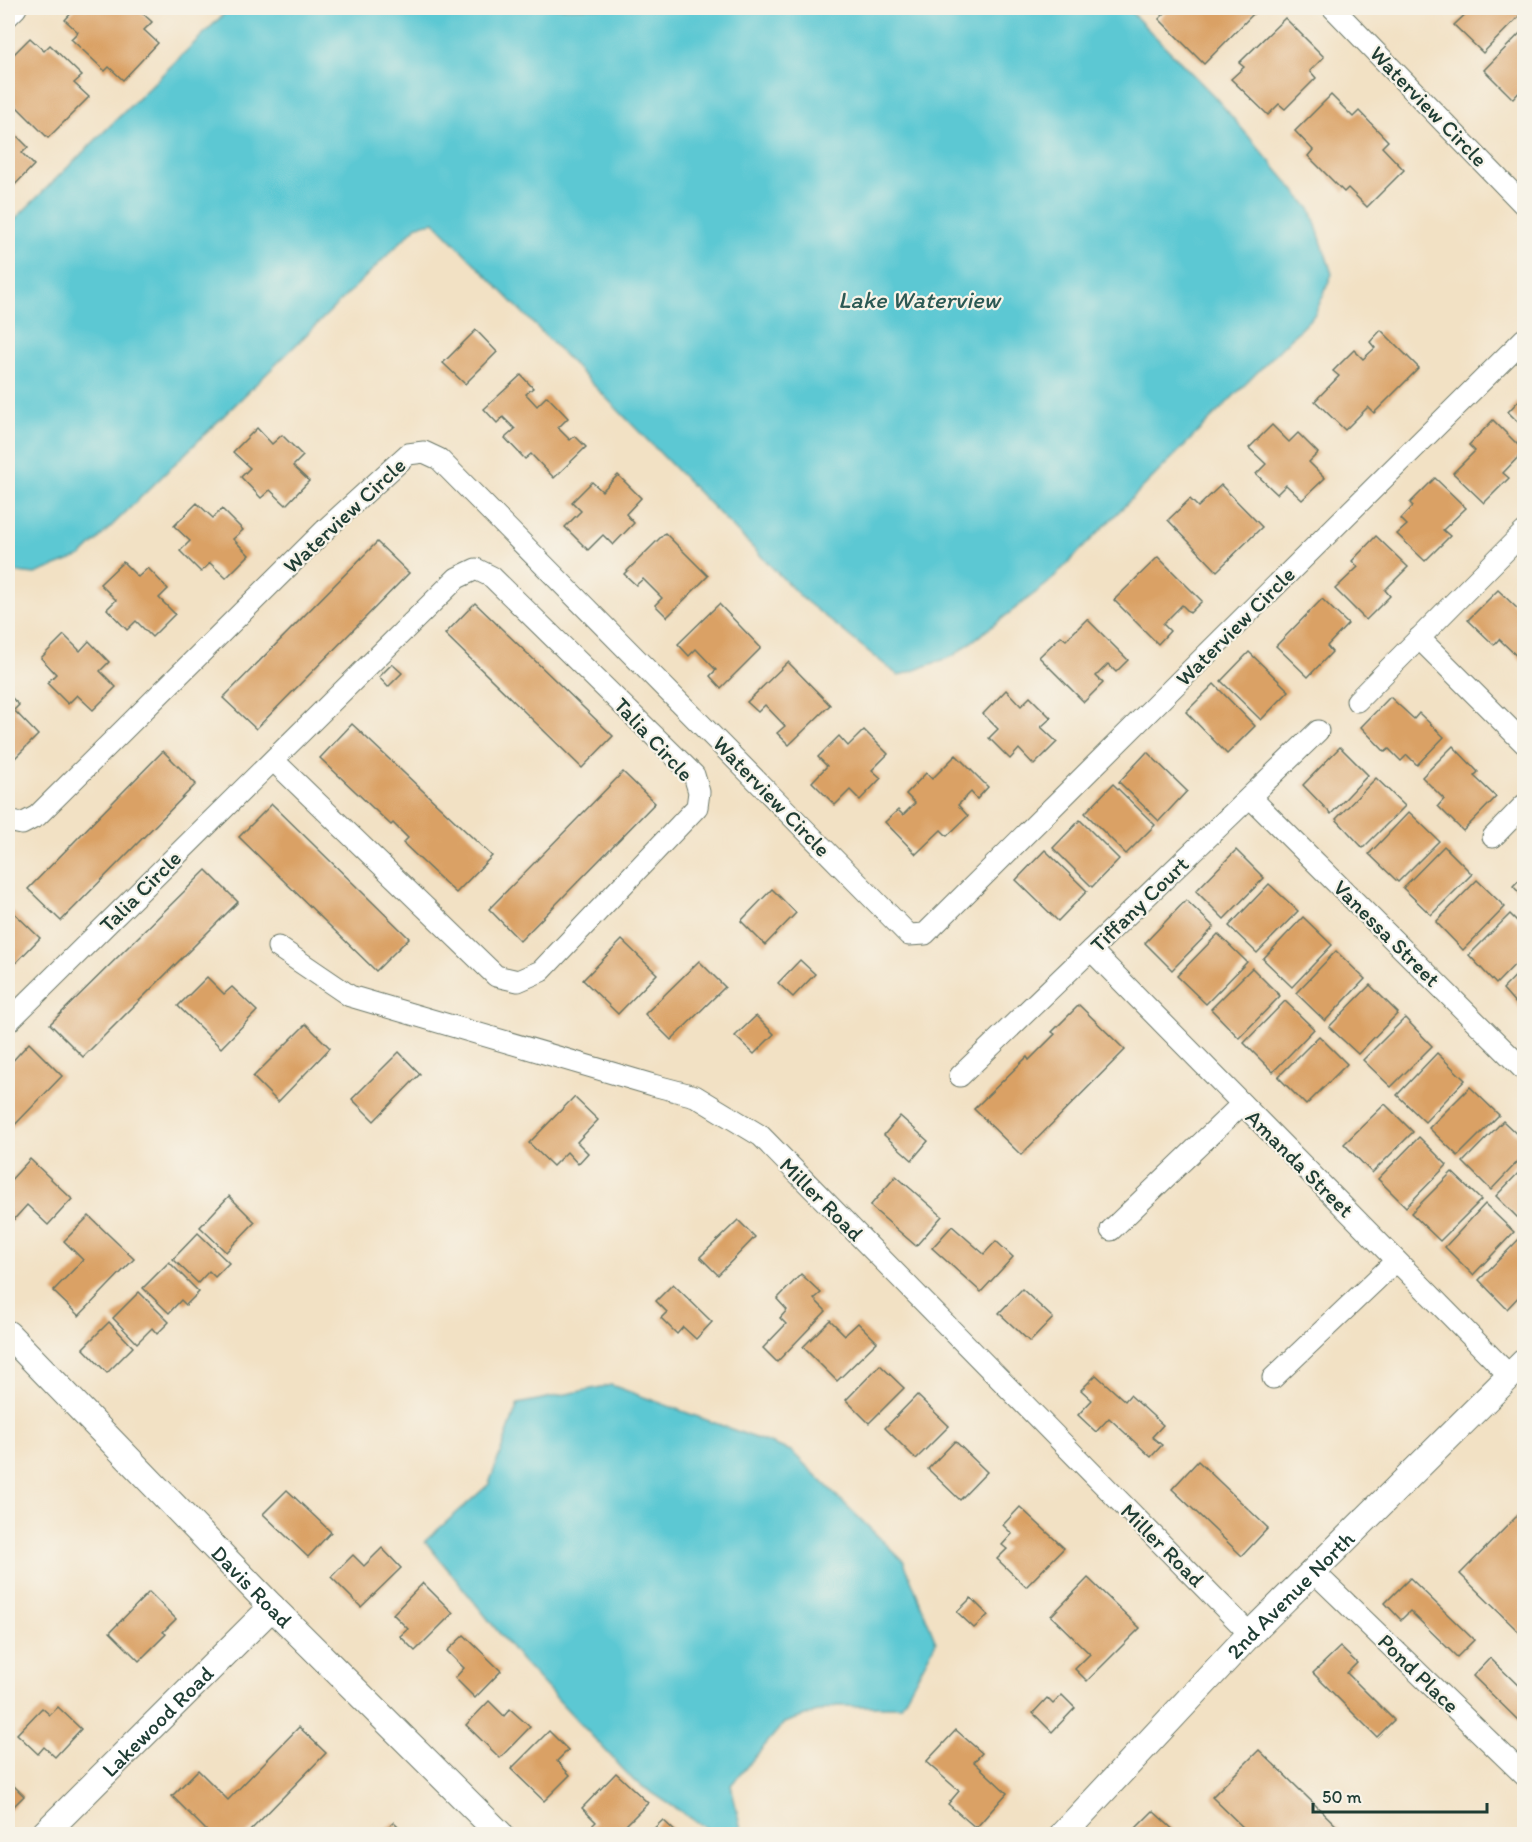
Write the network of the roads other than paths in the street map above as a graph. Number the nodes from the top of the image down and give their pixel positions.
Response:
1 (16, 8) edge
2 (1333, 8) edge
3 (8, 16) edge
4 (1524, 205) edge
5 (1524, 339) edge
6 (1524, 532) edge
7 (1419, 638) junction
8 (1357, 701) dead end
9 (1318, 731) dead end
10 (1524, 743) edge
11 (273, 760) junction
12 (1250, 796) junction
13 (1524, 806) edge
14 (8, 821) edge
15 (1493, 837) dead end
16 (278, 947) dead end
17 (1091, 950) junction
18 (8, 1022) edge
19 (1524, 1070) edge
20 (960, 1076) dead end
21 (1242, 1104) junction
22 (1110, 1230) dead end
23 (1396, 1261) junction
24 (8, 1334) edge
25 (1517, 1369) edge
26 (1273, 1378) dead end
27 (1314, 1572) junction
28 (272, 1607) junction
29 (1250, 1634) junction
30 (1524, 1775) edge
31 (44, 1834) edge
32 (500, 1834) edge
33 (1063, 1834) edge

1 - 3 street
2 - 4 street, Waterview Circle
5 - 14 street, Waterview Circle
6 - 7 street
7 - 8 street
7 - 10 street
9 - 12 street, Tiffany Court
11 - 11 street, Talia Circle
11 - 18 street, Talia Circle
12 - 17 street, Tiffany Court
12 - 19 street, Vanessa Street
13 - 15 street
16 - 29 street, Miller Road
17 - 20 street, Tiffany Court
17 - 21 street, Amanda Street
21 - 22 street
21 - 23 street, Amanda Street
23 - 25 street, Amanda Street
23 - 26 street
24 - 28 street, Davis Road
25 - 27 street, 2nd Avenue North
27 - 29 street, 2nd Avenue North
27 - 30 street, Pond Place
28 - 31 street, Lakewood Road
28 - 32 street, Davis Road
29 - 33 street, 2nd Avenue North

